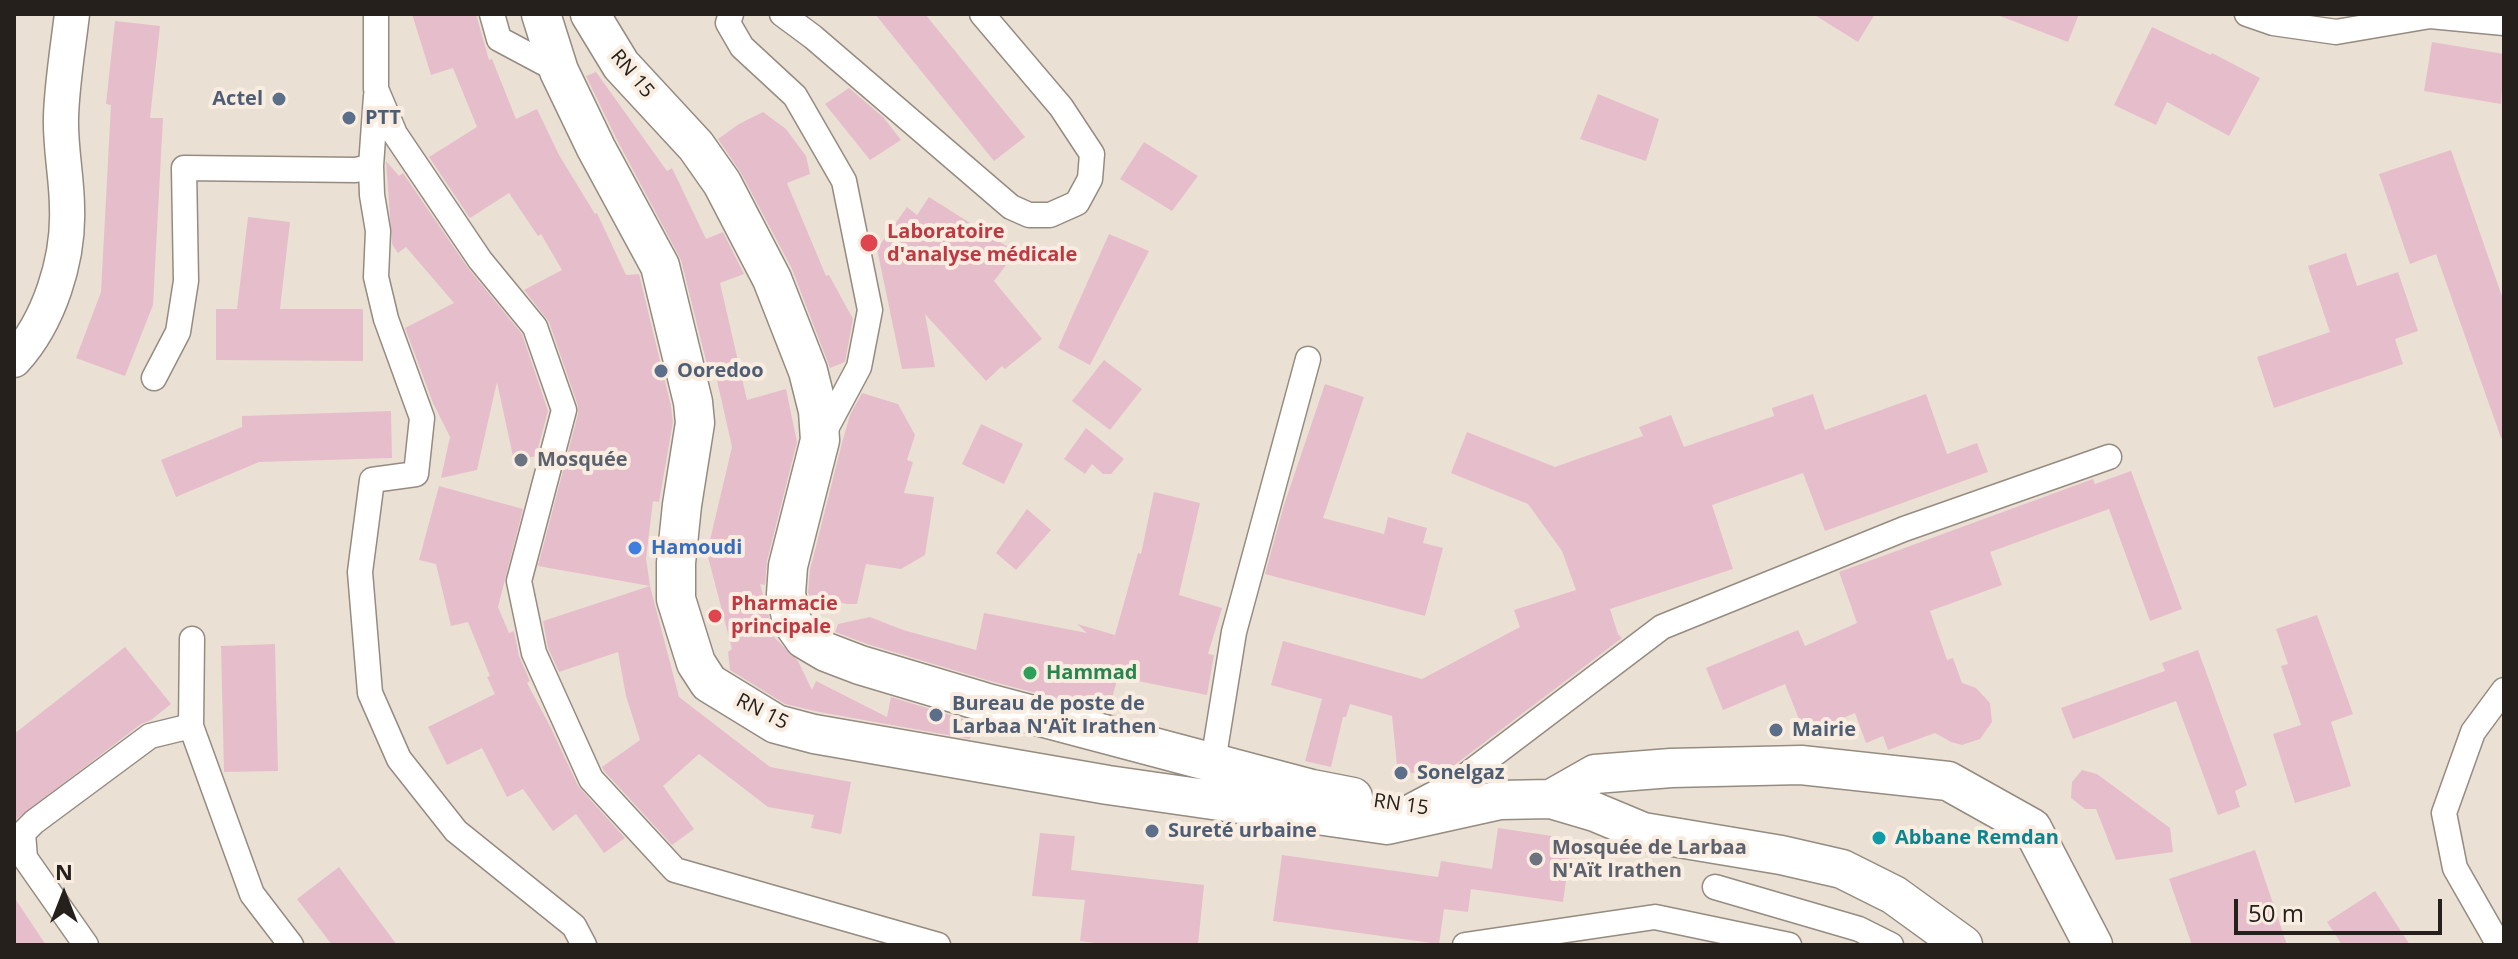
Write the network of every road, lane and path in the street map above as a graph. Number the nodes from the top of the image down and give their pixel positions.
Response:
1 (72, 14) edge
2 (376, 14) edge
3 (492, 14) edge
4 (541, 14) edge
5 (590, 14) edge
6 (731, 14) edge
7 (782, 14) edge
8 (982, 14) edge
9 (2247, 14) edge
10 (2504, 23) edge
11 (559, 71) junction
12 (376, 89) junction
13 (371, 166) junction
14 (1308, 359) dead end
15 (14, 360) edge
16 (154, 378) dead end
17 (820, 440) junction
18 (2109, 457) dead end
19 (192, 639) dead end
20 (2504, 690) edge
21 (191, 726) junction
22 (1213, 762) junction
23 (1551, 799) junction
24 (1407, 808) junction
25 (1446, 811) junction
26 (1715, 887) dead end
27 (1856, 937) edge
28 (86, 945) edge
29 (291, 945) edge
30 (584, 945) edge
31 (938, 945) edge
32 (1465, 945) edge
33 (1789, 945) edge
34 (1891, 945) edge
35 (1963, 945) edge
36 (2093, 945) edge
37 (2499, 945) edge

1 - 15 main road
2 - 12 street
3 - 11 street
4 - 11 main road, RN 15
5 - 17 main road, RN 15
6 - 17 street
7 - 8 street
9 - 10 street
11 - 25 main road, RN 15
12 - 13 street
12 - 31 street
13 - 16 street
13 - 30 street
14 - 22 street
17 - 22 main road, RN 15
18 - 24 street
19 - 21 street
20 - 37 street
21 - 28 street
21 - 29 street
22 - 24 main road, RN 15
23 - 25 main road, RN 15
23 - 35 main road, RN 15
23 - 36 main road, RN 15
24 - 25 main road, RN 15
26 - 27 street
27 - 34 street
32 - 33 street

